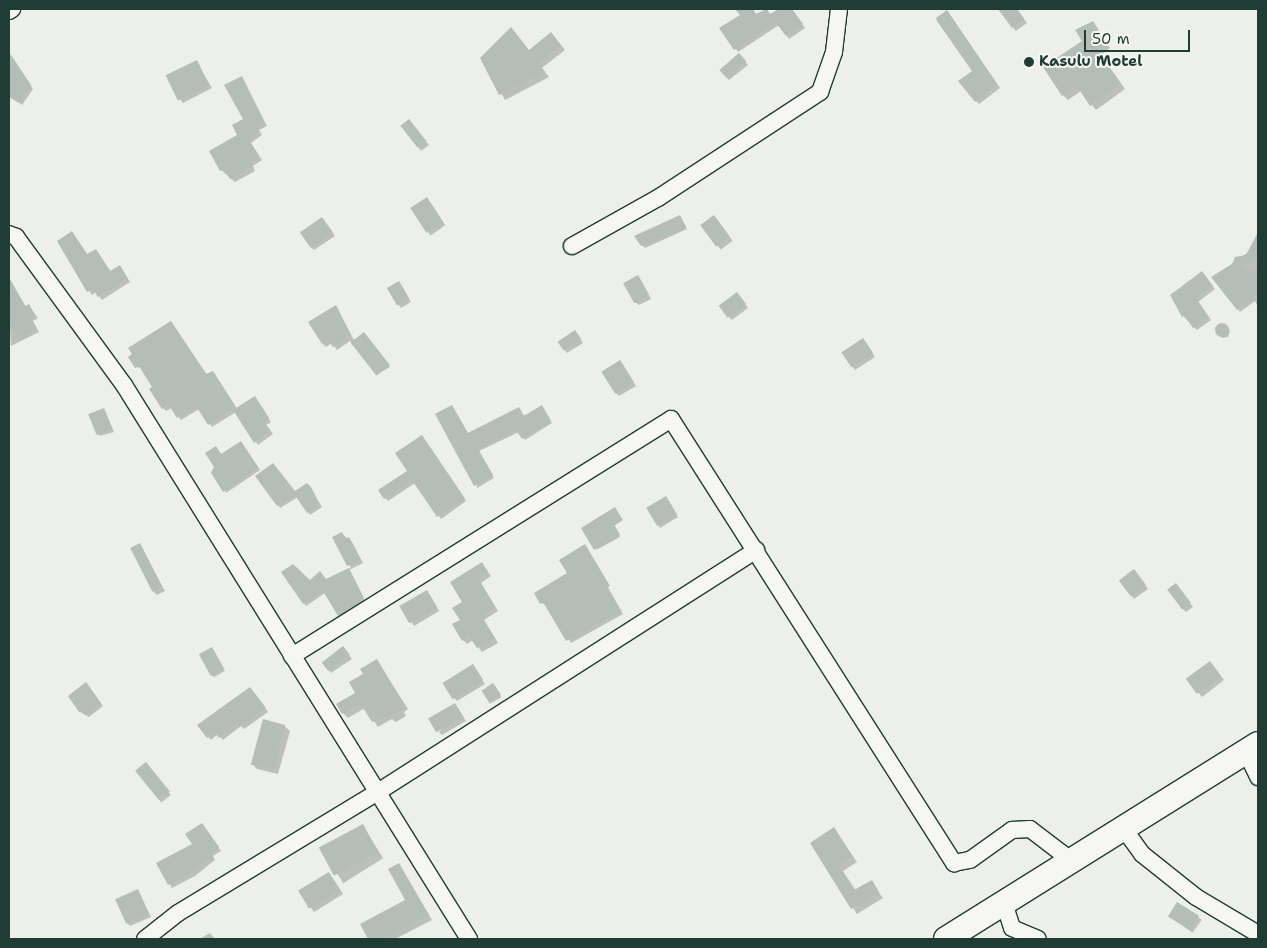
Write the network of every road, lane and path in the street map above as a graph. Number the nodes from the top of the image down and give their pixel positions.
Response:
1 (12, 9) edge
2 (839, 9) edge
3 (9, 11) edge
4 (9, 234) edge
5 (572, 246) dead end
6 (756, 550) junction
7 (292, 656) junction
8 (1252, 748) edge
9 (1258, 777) edge
10 (378, 792) junction
11 (1124, 829) junction
12 (1072, 861) junction
13 (1004, 903) junction
14 (1258, 934) edge
15 (145, 939) edge
16 (469, 939) edge
17 (946, 939) edge
18 (1038, 939) edge

1 - 3 street
2 - 5 street
4 - 7 street
6 - 7 street
6 - 10 street
6 - 12 street
7 - 10 street
8 - 9 street
8 - 11 highway
10 - 15 street
10 - 16 street
11 - 12 highway
11 - 14 street
12 - 13 highway
13 - 17 highway
13 - 18 street

